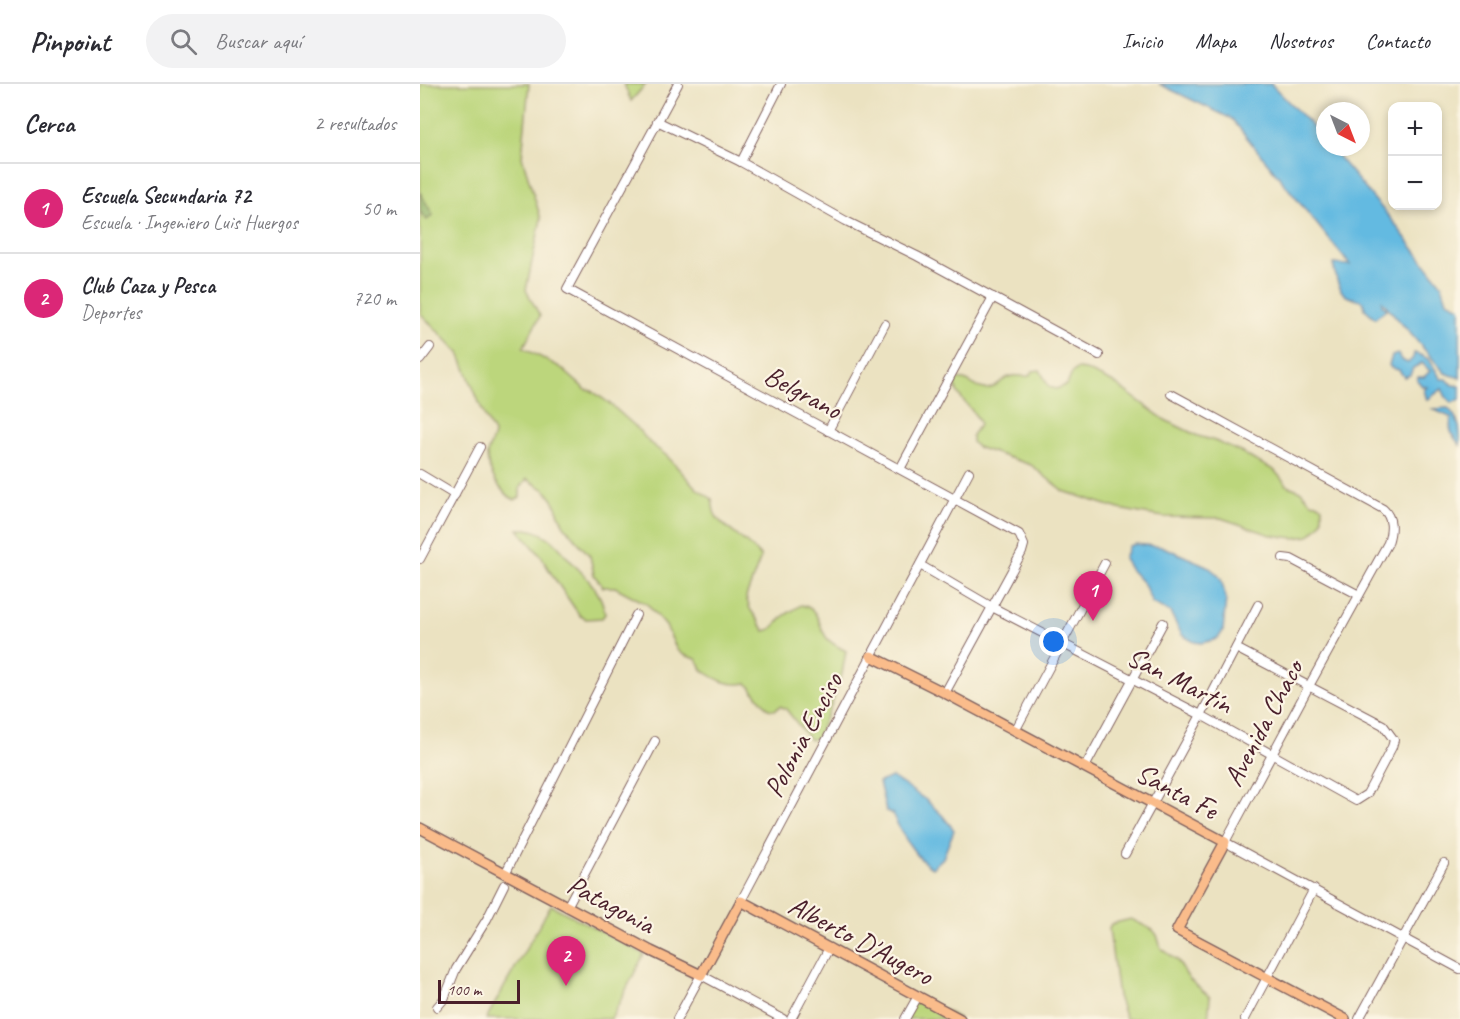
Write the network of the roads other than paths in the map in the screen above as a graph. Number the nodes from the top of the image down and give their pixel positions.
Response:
1 (678, 84) edge
2 (781, 84) edge
3 (657, 121) junction
4 (741, 162) junction
5 (993, 297) junction
6 (885, 324) dead end
7 (430, 347) dead end
8 (1099, 355) dead end
9 (420, 360) edge
10 (1171, 394) dead end
11 (828, 431) junction
12 (480, 447) dead end
13 (900, 470) junction
14 (969, 472) dead end
15 (420, 474) edge
16 (455, 495) junction
17 (954, 499) junction
18 (1283, 558) dead end
19 (420, 559) edge
20 (1106, 563) dead end
21 (920, 565) junction
22 (1359, 595) junction
23 (1258, 605) dead end
24 (992, 606) junction
25 (636, 615) dead end
26 (1163, 623) dead end
27 (1061, 644) junction
28 (1236, 648) junction
29 (871, 656) junction
30 (1131, 680) junction
31 (1309, 686) junction
32 (945, 693) junction
33 (1201, 715) junction
34 (1015, 731) junction
35 (655, 741) dead end
36 (1272, 754) junction
37 (1085, 767) junction
38 (1153, 803) junction
39 (420, 828) edge
40 (1225, 842) junction
41 (1125, 854) dead end
42 (1444, 862) dead end
43 (506, 879) junction
44 (1314, 889) junction
45 (741, 901) junction
46 (567, 906) junction
47 (1403, 937) junction
48 (829, 948) junction
49 (1460, 969) edge
50 (701, 975) junction
51 (1268, 978) junction
52 (918, 996) junction
53 (437, 1006) dead end
54 (677, 1019) edge
55 (783, 1019) edge
56 (791, 1019) edge
57 (905, 1019) edge
58 (960, 1019) edge
59 (1245, 1019) edge
60 (1345, 1019) edge
61 (1359, 1019) edge

1 - 3 street
2 - 4 street
3 - 4 street
3 - 11 street, Belgrano
4 - 5 street
5 - 8 street
5 - 13 street
6 - 11 street
7 - 9 street
10 - 22 street, Avenida Chaco
11 - 13 street, Belgrano
12 - 16 street
13 - 17 street, Belgrano
14 - 17 street, Polonia Enciso
15 - 16 street
16 - 19 street
17 - 21 street, Polonia Enciso
17 - 24 street, Belgrano
18 - 22 street
20 - 27 street
21 - 24 street, San Martín
21 - 29 street, Polonia Enciso
22 - 31 street, Avenida Chaco
23 - 28 street
24 - 27 street, San Martín
24 - 32 street
25 - 43 street
26 - 30 street
27 - 30 street, San Martín
27 - 34 street
28 - 31 street
28 - 33 street
29 - 32 main road, Santa Fe
29 - 45 street, Polonia Enciso
30 - 33 street, San Martín
30 - 37 street
31 - 36 street, Avenida Chaco
31 - 36 street, San Martín
32 - 34 main road, Santa Fe
33 - 36 street, San Martín
33 - 38 street
34 - 37 main road, Santa Fe
35 - 46 street
36 - 40 street, Avenida Chaco
37 - 38 main road, Santa Fe
38 - 40 main road, Santa Fe
38 - 41 street
39 - 43 main road, Patagonia
40 - 44 street, Santa Fe
40 - 51 main road, Avenida Chaco
42 - 47 street
43 - 46 main road, Patagonia
43 - 53 street
44 - 47 street, Santa Fe
44 - 51 street
45 - 48 main road, Alberto D'Augero
45 - 50 main road, Polonia Enciso
46 - 50 main road, Patagonia
47 - 49 street, Santa Fe
47 - 61 street
48 - 52 main road, Alberto D'Augero
48 - 56 street
50 - 54 street, Polonia Enciso
50 - 55 street, Patagonia
51 - 59 street
51 - 60 main road
52 - 57 street
52 - 58 main road, Alberto D'Augero

